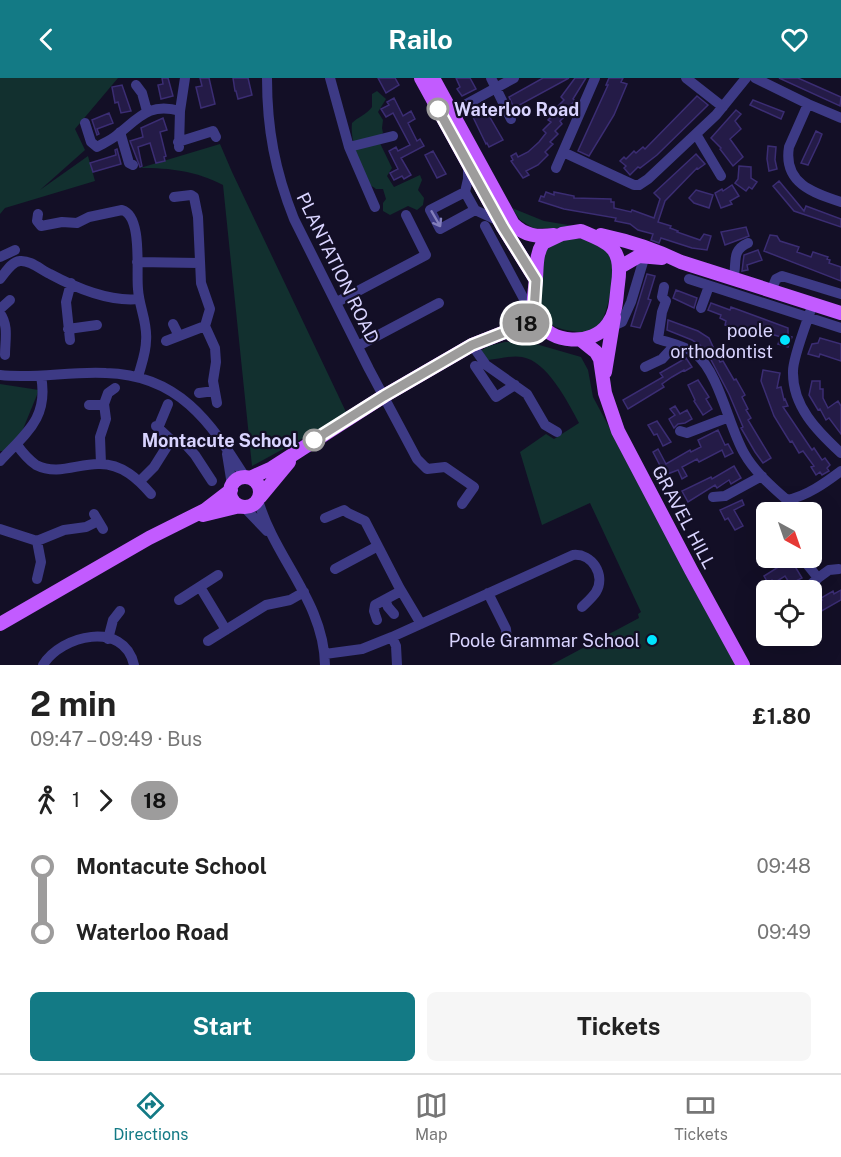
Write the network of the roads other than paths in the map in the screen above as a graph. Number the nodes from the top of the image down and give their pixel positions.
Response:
1 (185, 78) edge
2 (267, 78) edge
3 (330, 78) edge
4 (421, 78) edge
5 (433, 78) edge
6 (491, 78) edge
7 (514, 78) edge
8 (595, 78) edge
9 (686, 78) edge
10 (746, 78) edge
11 (755, 78) edge
12 (136, 85) dead end
13 (496, 88) junction
14 (808, 104) junction
15 (723, 107) junction
16 (147, 111) junction
17 (180, 111) junction
18 (452, 112) junction
19 (841, 118) edge
20 (511, 119) dead end
21 (85, 123) dead end
22 (120, 132) junction
23 (696, 134) junction
24 (393, 136) dead end
25 (216, 137) dead end
26 (349, 147) junction
27 (563, 152) junction
28 (134, 165) dead end
29 (468, 165) junction
30 (556, 168) dead end
31 (721, 176) dead end
32 (174, 197) dead end
33 (451, 199) junction
34 (133, 202) dead end
35 (841, 202) edge
36 (375, 207) dead end
37 (126, 211) junction
38 (38, 214) dead end
39 (406, 215) dead end
40 (462, 217) junction
41 (500, 221) junction
42 (485, 226) dead end
43 (581, 231) junction
44 (562, 234) junction
45 (748, 243) dead end
46 (15, 250) dead end
47 (0, 256) edge
48 (681, 261) junction
49 (137, 262) junction
50 (643, 262) dead end
51 (200, 263) junction
52 (620, 267) junction
53 (1, 276) edge
54 (733, 278) junction
55 (689, 279) dead end
56 (71, 283) junction
57 (535, 283) junction
58 (709, 286) junction
59 (664, 287) dead end
60 (517, 288) junction
61 (771, 291) junction
62 (841, 294) edge
63 (139, 299) junction
64 (10, 300) dead end
65 (337, 302) junction
66 (439, 303) dead end
67 (813, 303) junction
68 (530, 306) junction
69 (701, 308) dead end
70 (0, 311) edge
71 (841, 313) edge
72 (808, 318) junction
73 (614, 319) junction
74 (173, 324) dead end
75 (97, 325) dead end
76 (205, 326) junction
77 (841, 328) edge
78 (508, 331) junction
79 (552, 334) junction
80 (179, 336) junction
81 (580, 340) junction
82 (166, 341) dead end
83 (472, 345) junction
84 (675, 345) junction
85 (358, 346) junction
86 (5, 356) dead end
87 (475, 366) dead end
88 (645, 367) dead end
89 (0, 375) edge
90 (41, 376) junction
91 (138, 377) junction
92 (603, 381) junction
93 (515, 386) junction
94 (115, 388) dead end
95 (199, 393) dead end
96 (384, 396) junction
97 (168, 404) dead end
98 (89, 405) dead end
99 (104, 405) junction
100 (729, 417) junction
101 (557, 432) dead end
102 (680, 432) dead end
103 (171, 440) junction
104 (16, 445) junction
105 (305, 446) junction
106 (225, 448) junction
107 (841, 453) edge
108 (0, 461) edge
109 (101, 464) junction
110 (841, 471) edge
111 (762, 476) junction
112 (248, 478) junction
113 (212, 481) dead end
114 (140, 482) junction
115 (231, 487) junction
116 (151, 494) dead end
117 (713, 497) dead end
118 (259, 499) junction
119 (788, 501) joint
120 (462, 504) dead end
121 (242, 507) junction
122 (325, 518) dead end
123 (187, 520) junction
124 (98, 521) dead end
125 (0, 529) edge
126 (271, 536) junction
127 (37, 541) junction
128 (378, 546) junction
129 (810, 568) edge
130 (335, 569) dead end
131 (839, 570) dead end
132 (218, 575) dead end
133 (52, 577) dead end
134 (818, 578) joint
135 (200, 587) junction
136 (401, 591) junction
137 (304, 592) junction
138 (488, 593) junction
139 (179, 600) dead end
140 (385, 600) junction
141 (582, 607) dead end
142 (120, 611) dead end
143 (394, 614) dead end
144 (377, 620) dead end
145 (0, 624) edge
146 (420, 624) junction
147 (226, 630) junction
148 (392, 637) junction
149 (108, 639) junction
150 (208, 641) dead end
151 (507, 641) dead end
152 (325, 659) edge
153 (43, 665) edge
154 (134, 665) edge
155 (397, 665) edge
156 (743, 665) edge

1 - 17 street
2 - 65 street, PLANTATION ROAD
3 - 26 street
4 - 29 main road
5 - 18 main road
6 - 13 street
7 - 13 street
8 - 27 street
9 - 15 street
10 - 15 street
11 - 14 street
12 - 16 street
13 - 18 street
13 - 20 street
14 - 19 street
14 - 35 street
15 - 23 street
16 - 17 street
16 - 22 street
17 - 25 street
18 - 44 main road
21 - 22 street
22 - 28 street
23 - 27 street
23 - 31 street
24 - 26 street
26 - 36 street
27 - 30 street
29 - 33 street
29 - 41 main road
32 - 51 street
33 - 40 street
33 - 40 street
33 -> 40 street
34 - 37 street
37 - 38 street
37 - 49 street
39 - 65 street
40 - 41 street
41 - 57 main road
42 - 60 street
43 - 44 main road
43 - 48 main road
43 - 52 main road
44 - 57 main road
45 - 54 street
46 - 47 street
48 - 52 main road
48 - 54 main road
49 - 51 street
49 - 63 street
50 - 73 street
51 - 76 street
52 - 73 main road
53 - 56 street
54 - 61 main road
55 - 58 street
56 - 63 street
56 - 75 street
57 - 60 street
57 - 68 main road
58 - 69 street
58 - 72 street
59 - 84 street
60 - 68 street
61 - 62 street
61 - 67 main road
63 - 91 street
64 - 70 street
65 - 85 street, PLANTATION ROAD
66 - 85 street
67 - 71 main road
67 - 72 street
68 - 78 main road
68 - 79 main road
70 - 86 street
72 - 77 street
72 - 107 street
73 - 81 main road
73 - 92 main road, GRAVEL HILL
74 - 80 street
76 - 80 street
76 - 95 street
78 - 79 main road
78 - 83 main road
79 - 81 main road
80 - 82 street
81 - 92 main road, GRAVEL HILL
83 - 93 street
83 - 96 main road
84 - 88 street
84 - 100 street
85 - 96 street, PLANTATION ROAD
87 - 93 street
89 - 90 street
90 - 91 street
90 - 104 street
91 - 106 street
92 - 156 main road, GRAVEL HILL
93 - 101 street
94 - 99 street
96 - 105 main road
96 - 120 street, PLANTATION ROAD
97 - 103 street
98 - 99 street
99 - 109 street
100 - 102 street
100 - 111 street
103 - 113 street
103 - 114 street
104 - 108 street
104 - 109 street
105 - 112 main road
105 - 118 main road
106 - 112 street
106 - 115 street
109 - 114 street
110 - 119 street
111 - 117 street
111 - 119 street
112 - 115 main road
112 - 118 main road
114 - 116 street
115 - 121 main road
115 - 123 main road
118 - 121 main road
118 - 126 street
121 - 123 main road
121 - 126 street
122 - 128 street
123 - 145 main road
124 - 127 street
125 - 127 street
126 - 137 street
127 - 133 street
128 - 130 street
128 - 136 street
129 - 134 street
131 - 134 street
132 - 135 street
135 - 139 street
135 - 147 street
136 - 140 street
136 - 146 street
137 - 147 street
137 - 152 street
138 - 141 street
138 - 146 street
138 - 151 street
140 - 143 street
140 - 144 street
142 - 149 street
146 - 148 street
147 - 150 street
148 - 152 street
148 - 155 street
149 - 153 street
149 - 154 street

